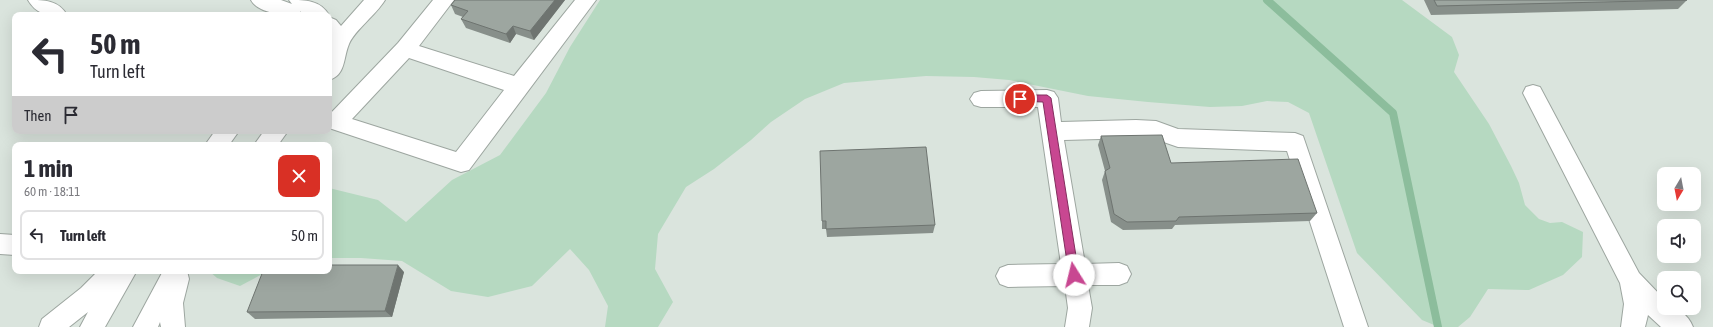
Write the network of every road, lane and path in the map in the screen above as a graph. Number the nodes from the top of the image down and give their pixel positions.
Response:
1 (38, 0) edge
2 (251, 0) edge
3 (261, 0) edge
4 (299, 0) edge
5 (375, 0) edge
6 (444, 0) edge
7 (586, 0) edge
8 (52, 12) edge
9 (258, 12) edge
10 (288, 12) edge
11 (315, 12) edge
12 (332, 37) edge
13 (404, 49) junction
14 (332, 68) edge
15 (518, 86) junction
16 (1533, 93) dead end
17 (981, 99) dead end
18 (333, 121) edge
19 (1052, 131) junction
20 (225, 134) edge
21 (274, 134) edge
22 (219, 142) edge
23 (267, 142) edge
24 (0, 244) edge
25 (12, 245) edge
26 (111, 274) edge
27 (123, 274) edge
28 (173, 274) edge
29 (179, 274) edge
30 (1119, 274) dead end
31 (1074, 275) junction
32 (1008, 276) dead end
33 (1631, 281) junction
34 (1083, 321) edge
35 (51, 327) edge
36 (92, 327) edge
37 (145, 327) edge
38 (172, 327) edge
39 (1356, 327) edge
40 (1633, 327) edge
41 (1681, 327) edge

1 - 8 main road
2 - 9 main road
3 - 10 main road
4 - 11 main road
5 - 12 main road
6 - 13 main road
7 - 15 main road
12 - 14 main road
13 - 15 main road
13 - 18 main road
15 - 18 main road
16 - 33 main road
17 - 19 main road
19 - 31 main road
19 - 39 main road
20 - 22 main road
21 - 23 main road
24 - 25 main road
26 - 35 main road
27 - 36 main road
28 - 37 main road
29 - 38 main road
30 - 31 main road
31 - 32 main road
31 - 34 main road
33 - 40 main road
33 - 41 main road

